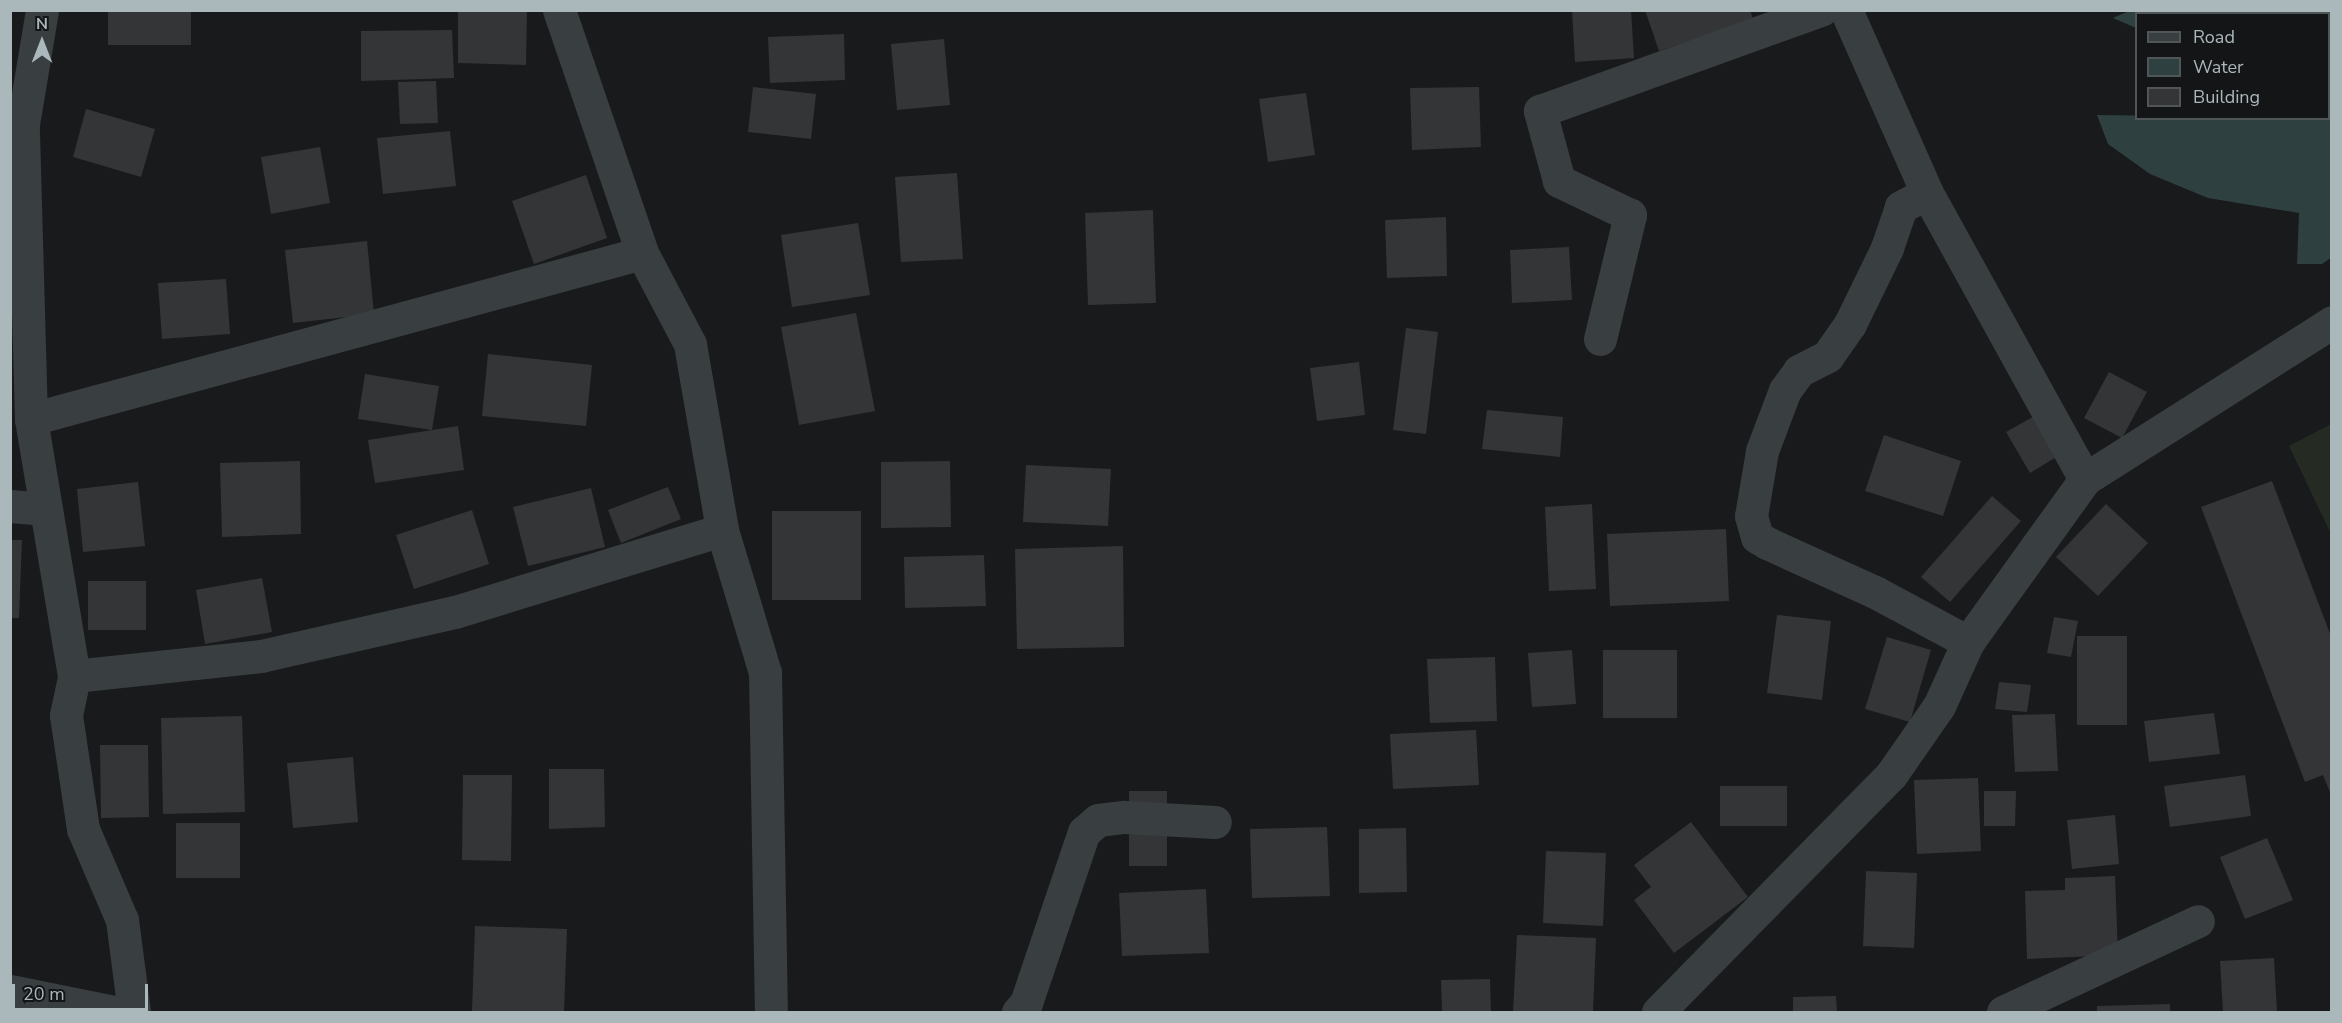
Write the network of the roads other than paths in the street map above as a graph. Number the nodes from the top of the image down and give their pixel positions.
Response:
1 (42, 10) edge
2 (560, 10) edge
3 (1821, 10) edge
4 (1846, 10) edge
5 (1927, 193) junction
6 (642, 253) junction
7 (2331, 322) edge
8 (1600, 339) dead end
9 (31, 419) junction
10 (2085, 480) junction
11 (10, 506) edge
12 (46, 509) junction
13 (722, 530) junction
14 (1968, 642) junction
15 (74, 675) junction
16 (1215, 822) dead end
17 (2198, 921) dead end
18 (10, 991) edge
19 (1666, 1009) edge
20 (114, 1012) edge
21 (134, 1012) edge
22 (771, 1012) edge
23 (1018, 1012) edge
24 (2003, 1012) edge

1 - 9 street
2 - 6 street
3 - 8 street
4 - 5 street
5 - 10 street
5 - 14 street
6 - 9 street
6 - 13 street
7 - 10 street
9 - 12 street
10 - 14 street
11 - 12 street
12 - 15 street
13 - 15 street
13 - 22 street
14 - 19 street
15 - 21 street
16 - 23 street
17 - 24 street
18 - 20 street

